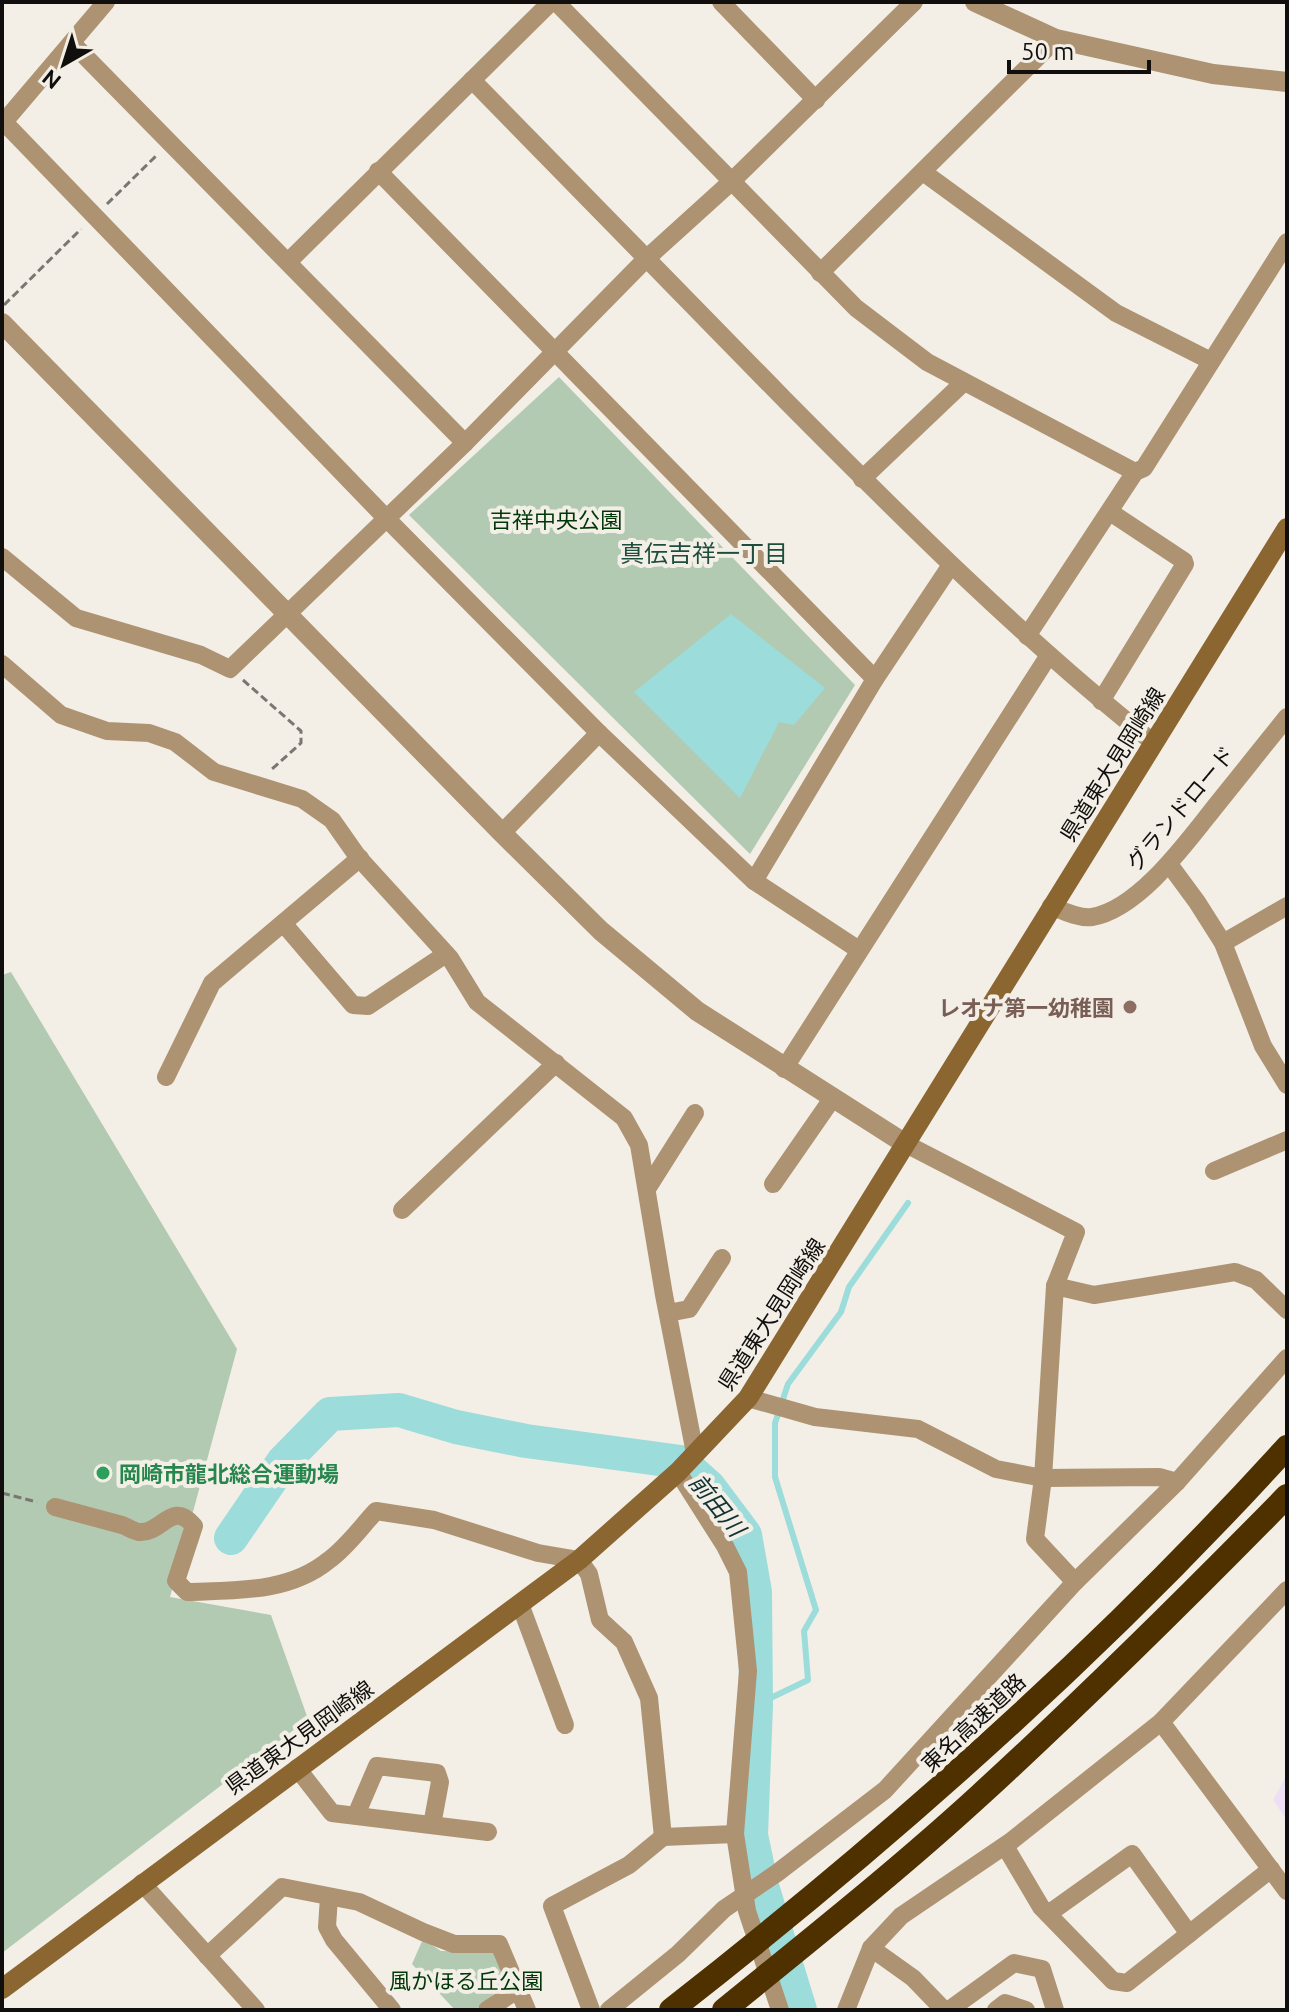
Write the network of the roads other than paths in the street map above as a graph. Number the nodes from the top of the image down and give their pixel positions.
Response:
1 (106, 2) edge
2 (554, 2) edge
3 (721, 2) edge
4 (914, 2) edge
5 (975, 2) edge
6 (1056, 39) junction
7 (72, 43) junction
8 (472, 80) junction
9 (1287, 82) edge
10 (816, 100) junction
11 (3, 121) edge
12 (378, 171) junction
13 (923, 172) junction
14 (731, 182) junction
15 (1287, 242) edge
16 (646, 259) junction
17 (288, 262) junction
18 (820, 273) junction
19 (2, 323) edge
20 (554, 350) junction
21 (1211, 361) junction
22 (964, 382) junction
23 (465, 443) junction
24 (1135, 472) junction
25 (862, 479) junction
26 (1110, 512) junction
27 (386, 518) junction
28 (1287, 528) edge
29 (2, 557) edge
30 (951, 565) junction
31 (288, 613) junction
32 (1027, 636) junction
33 (1049, 655) junction
34 (2, 664) edge
35 (875, 679) junction
36 (1101, 701) junction
37 (1287, 717) edge
38 (599, 733) junction
39 (1154, 743) junction
40 (502, 833) junction
41 (360, 858) junction
42 (1169, 864) junction
43 (754, 881) junction
44 (1051, 906) junction
45 (1287, 906) edge
46 (283, 923) junction
47 (1223, 943) junction
48 (859, 950) junction
49 (446, 954) junction
50 (556, 1063) junction
51 (784, 1069) junction
52 (166, 1077) dead end
53 (1287, 1085) edge
54 (832, 1099) junction
55 (695, 1113) dead end
56 (1287, 1140) edge
57 (904, 1143) junction
58 (1214, 1171) dead end
59 (773, 1184) dead end
60 (647, 1189) junction
61 (402, 1210) dead end
62 (722, 1258) dead end
63 (1055, 1286) junction
64 (1287, 1310) edge
65 (668, 1313) junction
66 (1287, 1358) edge
67 (748, 1398) junction
68 (1287, 1447) edge
69 (695, 1453) junction
70 (678, 1472) junction
71 (1043, 1478) junction
72 (1177, 1482) junction
73 (1287, 1496) edge
74 (55, 1507) road end
75 (579, 1560) junction
76 (1075, 1582) junction
77 (1287, 1590) edge
78 (520, 1604) junction
79 (1161, 1722) junction
80 (565, 1725) dead end
81 (297, 1768) junction
82 (356, 1815) junction
83 (432, 1825) junction
84 (488, 1832) dead end
85 (735, 1834) junction
86 (663, 1837) junction
87 (1005, 1846) junction
88 (1271, 1869) junction
89 (142, 1883) junction
90 (1287, 1891) edge
91 (746, 1893) junction
92 (329, 1897) junction
93 (1048, 1914) junction
94 (1189, 1934) junction
95 (871, 1948) junction
96 (207, 1956) junction
97 (2, 1989) edge
98 (517, 1990) junction
99 (728, 2007) edge
100 (256, 2010) edge
101 (392, 2010) edge
102 (487, 2010) edge
103 (527, 2010) edge
104 (591, 2010) edge
105 (609, 2010) edge
106 (671, 2010) edge
107 (780, 2010) edge
108 (846, 2010) edge
109 (946, 2010) edge
110 (996, 2010) edge
111 (1026, 2010) edge
112 (1055, 2010) edge

1 - 7 street
2 - 8 street
2 - 14 street
3 - 10 street
4 - 10 street
5 - 6 street
6 - 9 street
6 - 13 street
7 - 11 street
7 - 17 street
8 - 12 street
8 - 16 street
10 - 14 street
11 - 27 street
12 - 17 street
12 - 20 street
13 - 18 street
13 - 21 street
14 - 16 street
14 - 18 street
15 - 21 street
16 - 20 street
16 - 25 street
17 - 23 street
18 - 22 street
19 - 31 street
20 - 23 street
20 - 35 street
21 - 24 street
22 - 24 street
22 - 25 street
23 - 27 street
24 - 26 street
25 - 30 street
26 - 32 street
26 - 36 street
27 - 31 street
27 - 38 street
28 - 39 main road, 県道東大見岡崎線
29 - 31 street
30 - 32 street
30 - 35 street
31 - 40 street
32 - 33 street
33 - 36 street
33 - 48 street
34 - 41 street
35 - 43 street
36 - 39 street
37 - 42 street, グランドロード
38 - 40 street
38 - 43 street
39 - 44 main road, 県道東大見岡崎線
40 - 51 street
41 - 46 street
41 - 49 street
42 - 44 street, グランドロード
42 - 47 street
43 - 48 street
44 - 57 main road, 県道東大見岡崎線
45 - 47 street
46 - 49 street
46 - 52 street
47 - 53 street
48 - 51 street
49 - 50 street
50 - 60 street
50 - 61 street
51 - 54 street
54 - 57 street
54 - 59 street
55 - 60 street
56 - 58 street
57 - 63 street
57 - 67 main road, 県道東大見岡崎線
60 - 65 street
62 - 65 street
63 - 64 street
63 - 71 street
65 - 69 street
66 - 72 street
67 - 69 main road, 県道東大見岡崎線
67 - 71 street
68 - 106 highway, 東名高速道路
69 - 70 main road, 県道東大見岡崎線
70 - 75 main road, 県道東大見岡崎線
70 - 85 street
71 - 72 street
71 - 76 street
72 - 76 street
73 - 99 highway
74 - 75 street
75 - 78 main road, 県道東大見岡崎線
75 - 86 street
76 - 91 street
77 - 79 street
78 - 80 street
78 - 81 main road, 県道東大見岡崎線
79 - 87 street
79 - 88 street
81 - 82 street
81 - 89 main road, 県道東大見岡崎線
82 - 83 street
82 - 83 street
83 - 84 street
85 - 86 street
85 - 91 street
86 - 104 street
87 - 93 street
87 - 95 street
88 - 90 street
88 - 94 street
89 - 96 street
89 - 97 main road, 県道東大見岡崎線
91 - 105 street
91 - 107 street
92 - 96 street
92 - 98 street
92 - 101 street
93 - 94 street
93 - 94 street
95 - 108 street
95 - 109 street
96 - 100 street
98 - 102 street
98 - 103 street
109 - 112 street
110 - 111 street

